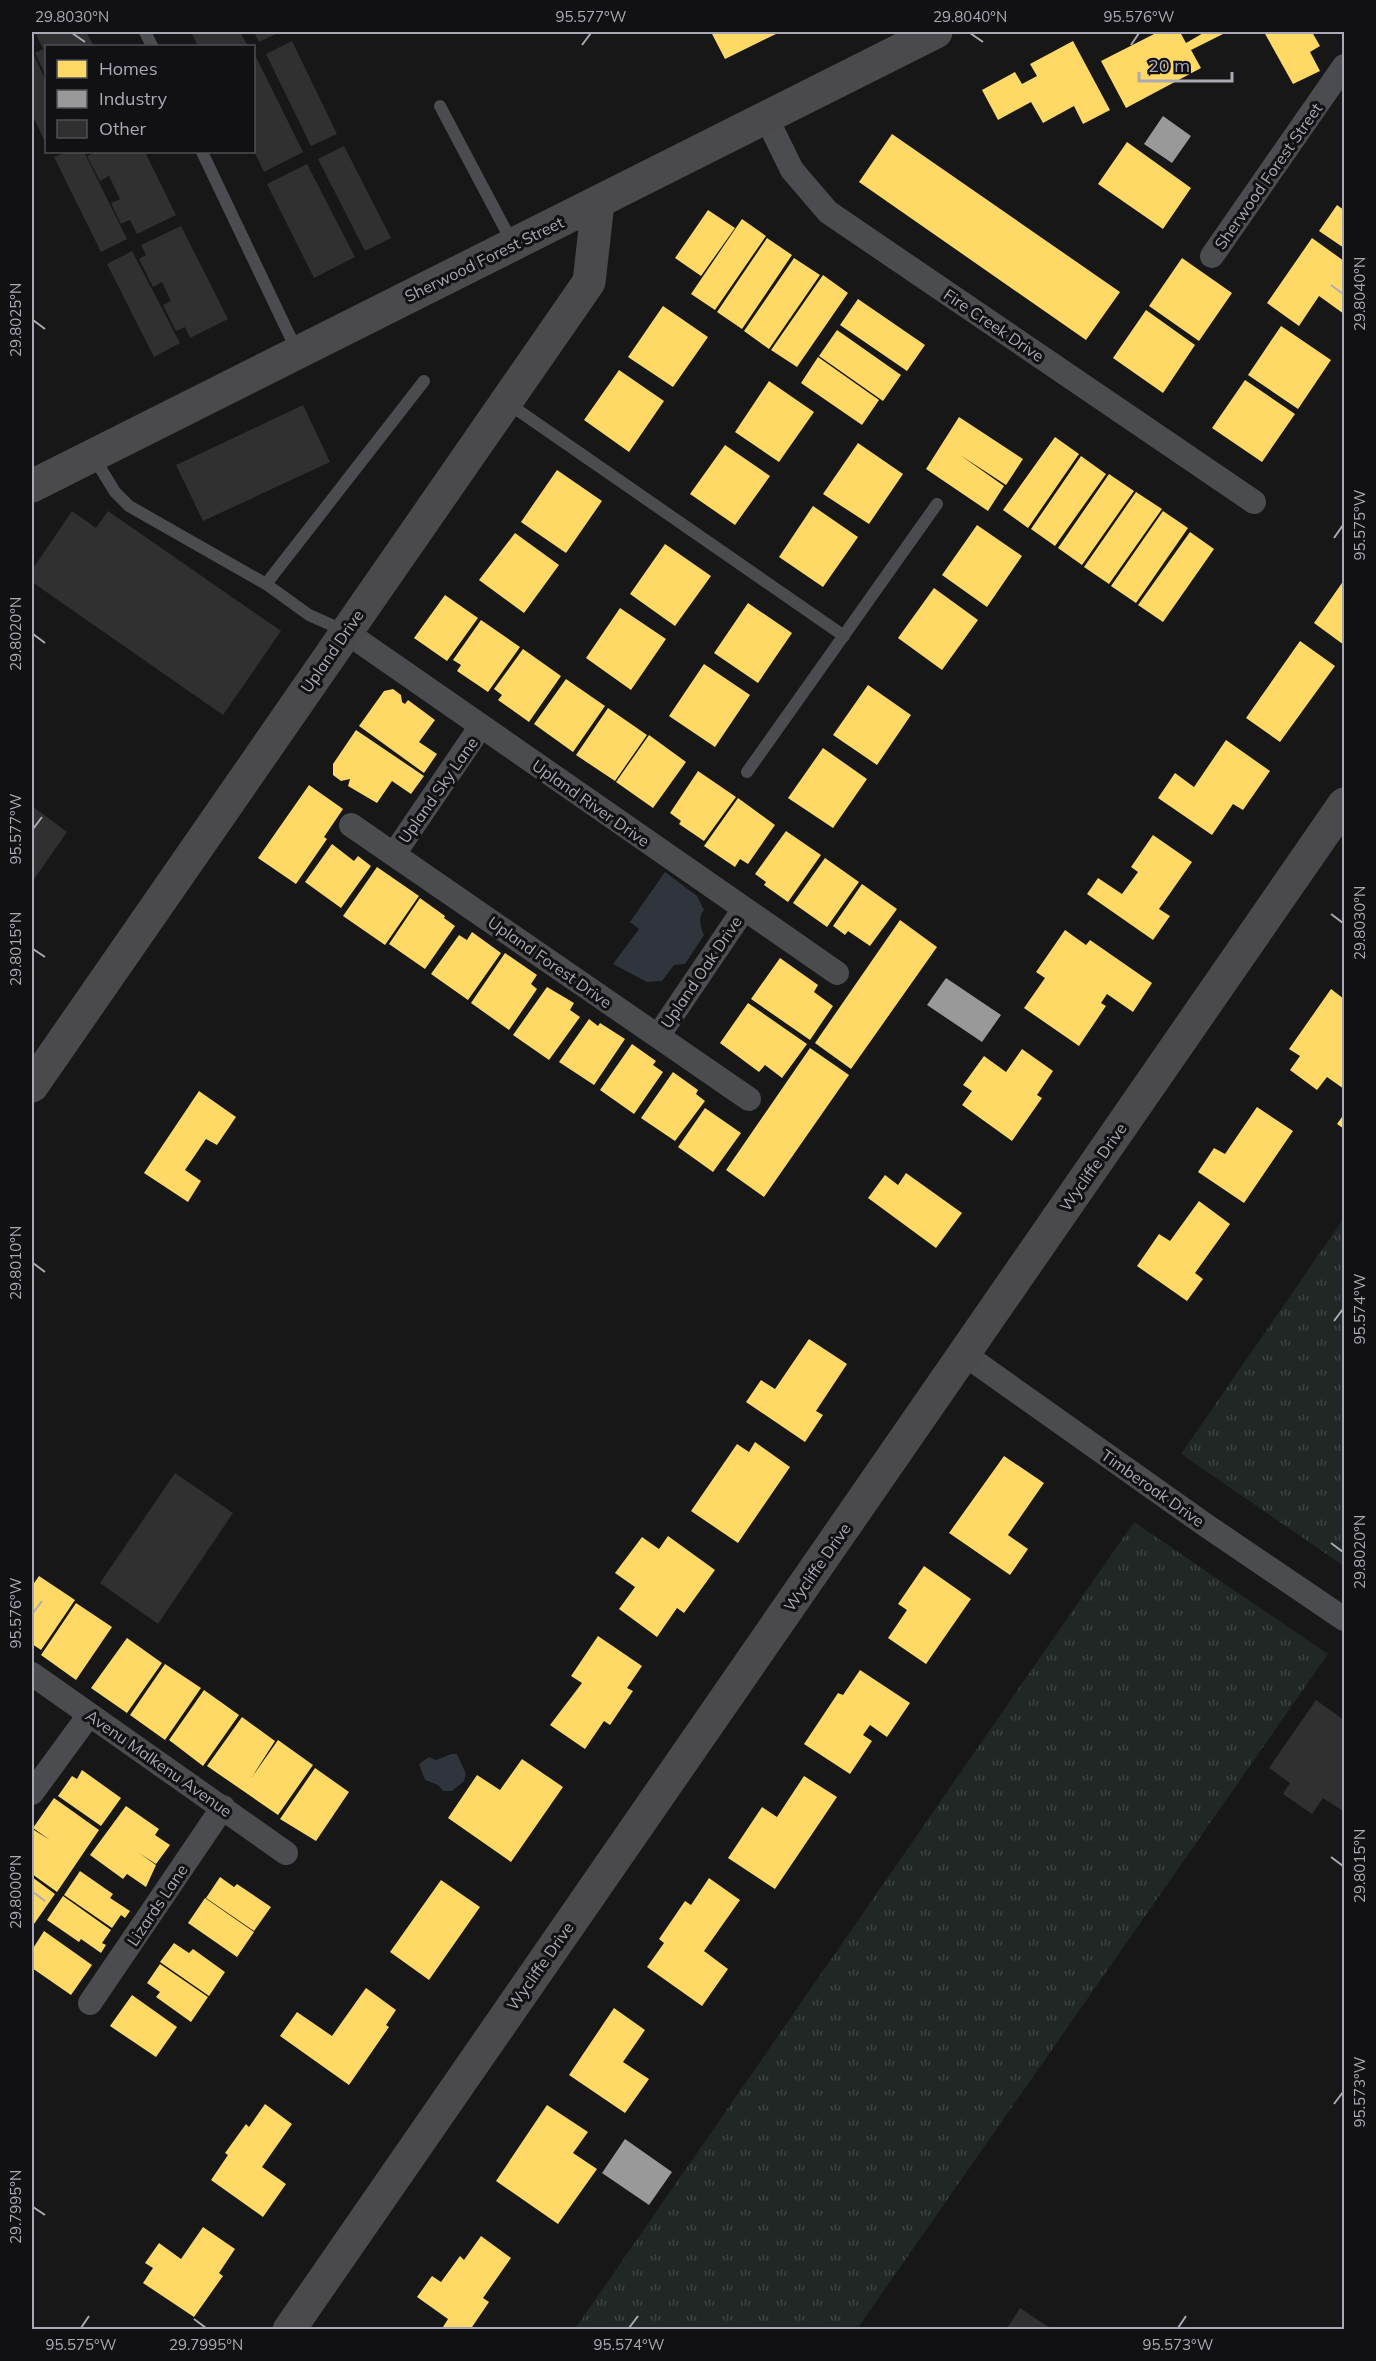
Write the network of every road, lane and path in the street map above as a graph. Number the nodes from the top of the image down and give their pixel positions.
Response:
1 (936, 32) edge
2 (1344, 66) edge
3 (440, 106) dead end
4 (766, 117) junction
5 (202, 153) edge
6 (598, 203) junction
7 (513, 245) junction
8 (1212, 256) dead end
9 (297, 351) junction
10 (424, 381) dead end
11 (505, 402) junction
12 (93, 455) junction
13 (32, 486) edge
14 (1254, 502) dead end
15 (937, 504) dead end
16 (266, 584) junction
17 (346, 632) junction
18 (844, 636) junction
19 (482, 726) junction
20 (747, 772) dead end
21 (1344, 804) edge
22 (351, 825) dead end
23 (394, 854) junction
24 (744, 909) junction
25 (837, 973) dead end
26 (658, 1036) junction
27 (32, 1086) edge
28 (749, 1099) dead end
29 (964, 1354) junction
30 (1344, 1619) edge
31 (32, 1674) edge
32 (89, 1715) junction
33 (32, 1793) edge
34 (223, 1807) junction
35 (286, 1853) dead end
36 (90, 2003) dead end
37 (288, 2330) edge

1 - 4 street, Sherwood Forest Street
2 - 8 street, Sherwood Forest Street
3 - 7 lane
4 - 6 street, Sherwood Forest Street
4 - 14 street, Fire Creek Drive
5 - 9 lane
6 - 7 street, Sherwood Forest Street
6 - 11 street, Upland Drive
7 - 9 street, Sherwood Forest Street
9 - 12 street, Sherwood Forest Street
10 - 16 lane
11 - 17 street, Upland Drive
11 - 18 lane
12 - 13 street, Sherwood Forest Street
12 - 16 lane
15 - 18 lane
16 - 17 lane
17 - 19 street, Upland River Drive
17 - 27 street, Upland Drive
18 - 20 lane
19 - 23 street, Upland Sky Lane
19 - 24 street, Upland River Drive
21 - 29 street, Wycliffe Drive
22 - 23 street, Upland Forest Drive
23 - 26 street, Upland Forest Drive
24 - 25 street, Upland River Drive
24 - 26 street, Upland Oak Drive
26 - 28 street, Upland Forest Drive
29 - 30 street, Timberoak Drive
29 - 37 street, Wycliffe Drive
31 - 32 street, Avenu Malkenu Avenue
32 - 33 street
32 - 34 street, Avenu Malkenu Avenue
34 - 35 street, Avenu Malkenu Avenue
34 - 36 street, Lizards Lane

